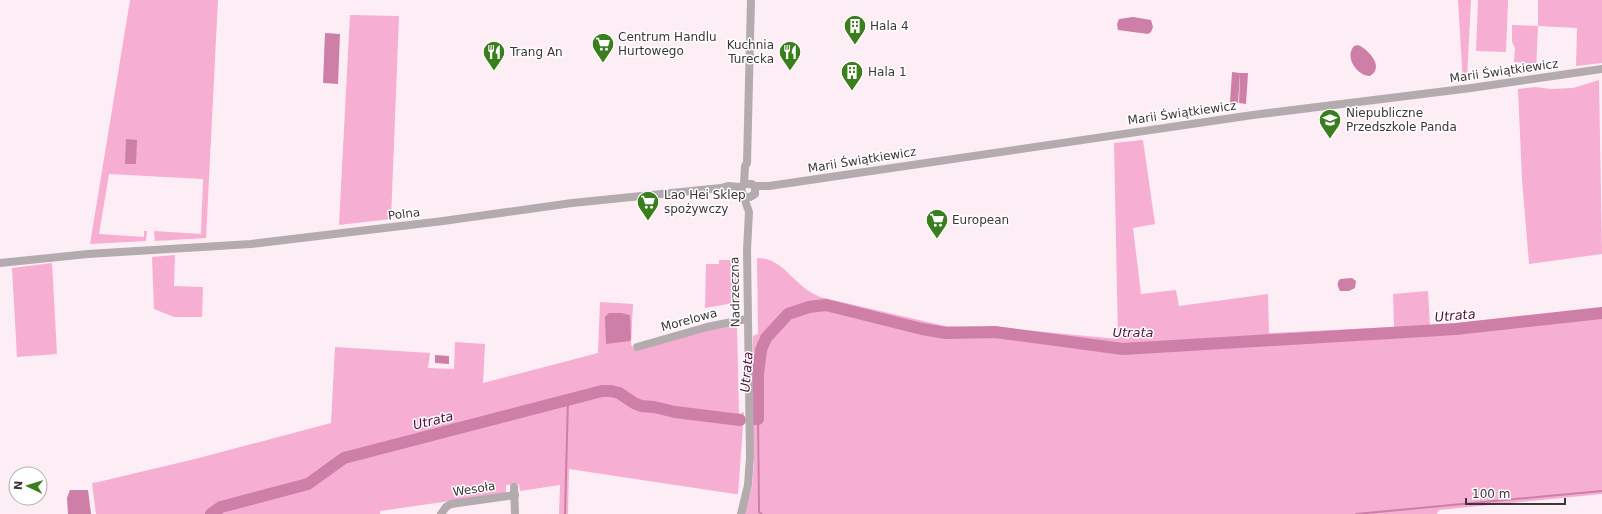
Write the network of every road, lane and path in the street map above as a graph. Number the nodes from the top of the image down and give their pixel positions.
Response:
1 (751, 0) edge
2 (1602, 69) edge
3 (748, 190) junction
4 (0, 262) edge
5 (748, 319) junction
6 (637, 347) dead end
7 (441, 514) edge
8 (515, 514) edge
9 (741, 514) edge

1 - 3 street, Nadrzeczna
2 - 3 street, Marii Świątkiewicz
3 - 4 street, Polna
3 - 5 street, Nadrzeczna
5 - 6 street, Morelowa
5 - 9 street, Nadrzeczna
7 - 8 street, Wesoła

